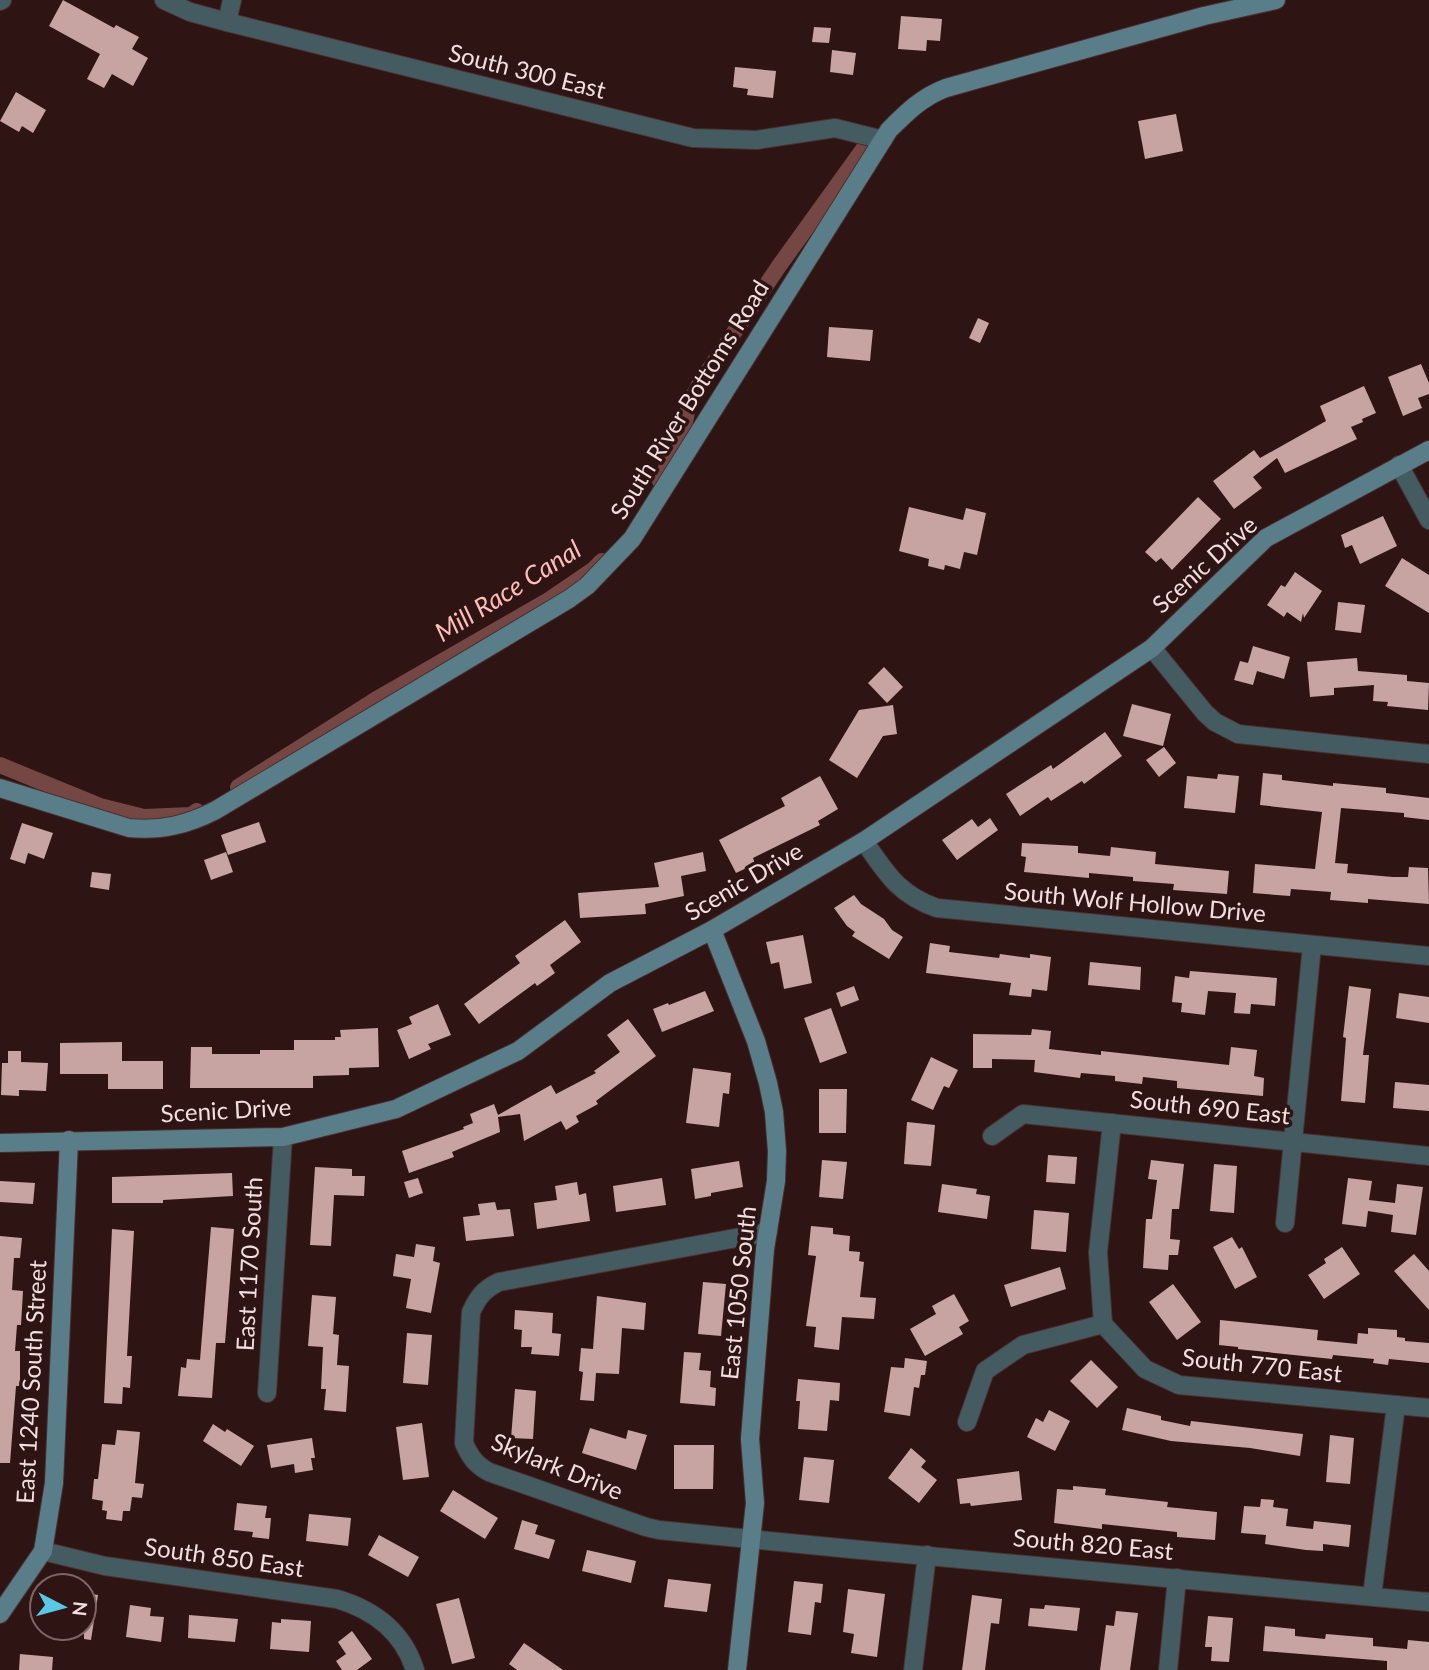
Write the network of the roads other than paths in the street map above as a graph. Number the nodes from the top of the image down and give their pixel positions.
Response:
1 (164, 0) edge
2 (232, 0) edge
3 (1276, 0) edge
4 (226, 22) junction
5 (883, 140) junction
6 (1429, 450) edge
7 (1399, 465) junction
8 (1429, 520) edge
9 (1152, 648) junction
10 (1429, 754) edge
11 (0, 788) edge
12 (864, 841) junction
13 (712, 930) junction
14 (1312, 945) junction
15 (1429, 956) edge
16 (1112, 1123) junction
17 (992, 1136) dead end
18 (283, 1137) junction
19 (69, 1140) junction
20 (1293, 1142) junction
21 (0, 1143) edge
22 (1429, 1156) edge
23 (1285, 1223) dead end
24 (768, 1232) junction
25 (1103, 1324) junction
26 (267, 1393) dead end
27 (1396, 1405) junction
28 (1429, 1408) edge
29 (967, 1422) dead end
30 (752, 1540) junction
31 (43, 1551) junction
32 (928, 1555) junction
33 (1177, 1578) junction
34 (1372, 1596) junction
35 (1429, 1602) edge
36 (0, 1614) edge
37 (415, 1670) edge
38 (737, 1670) edge
39 (913, 1670) edge
40 (1168, 1670) edge

1 - 4 street, South 300 East
2 - 4 street
3 - 5 street, South River Bottoms Road
4 - 5 street, South 300 East
5 - 11 street, South River Bottoms Road
6 - 7 street, Scenic Drive
7 - 8 street
7 - 9 street, Scenic Drive
9 - 10 street
9 - 12 street, Scenic Drive
12 - 13 street, Scenic Drive
12 - 14 street, South Wolf Hollow Drive
13 - 18 street, Scenic Drive
13 - 24 street, East 1050 South
14 - 15 street, South Wolf Hollow Drive
14 - 20 street
16 - 17 street, South 690 East
16 - 20 street, South 690 East
16 - 25 street
18 - 19 street, Scenic Drive
18 - 26 street, East 1170 South
19 - 21 street, Scenic Drive
19 - 31 street, East 1240 South Street
20 - 22 street, South 690 East
20 - 23 street
24 - 30 street, East 1050 South
24 - 30 street, Skylark Drive
25 - 27 street, South 770 East
25 - 29 street
27 - 28 street, South 770 East
27 - 34 street
30 - 32 street, South 820 East
30 - 38 street, East 1050 South
31 - 36 street, East 1240 South Street
31 - 37 street, South 850 East
32 - 33 street, South 820 East
32 - 39 street
33 - 34 street, South 820 East
33 - 40 street
34 - 35 street, South 820 East

